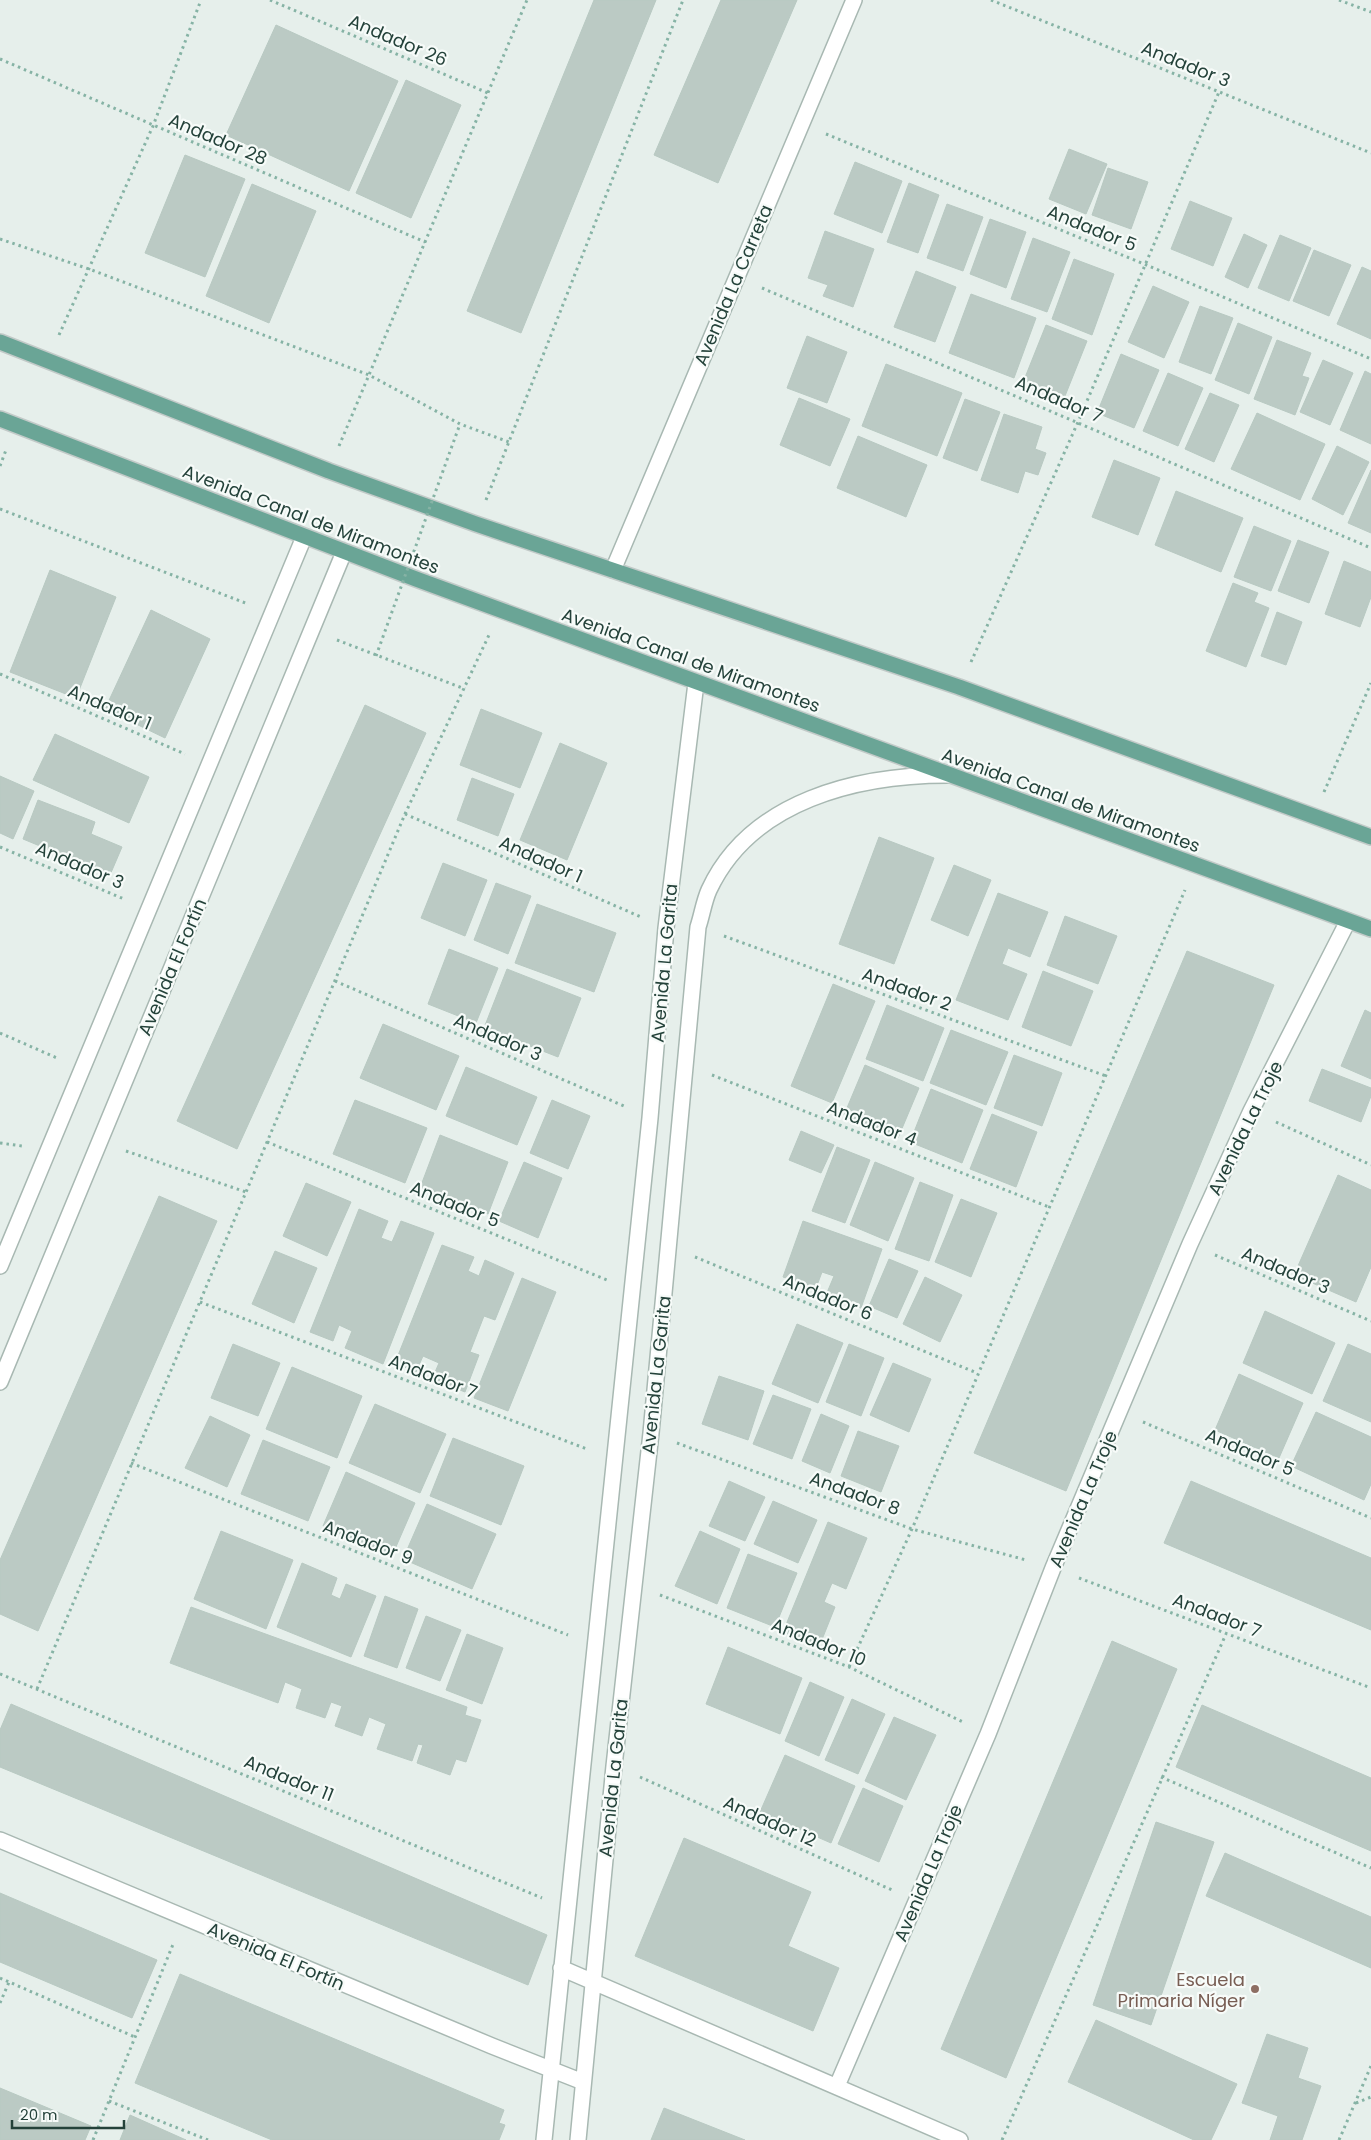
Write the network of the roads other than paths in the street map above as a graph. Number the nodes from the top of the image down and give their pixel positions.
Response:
1 (854, 0) edge
2 (0, 342) edge
3 (0, 419) edge
4 (0, 426) edge
5 (16, 426) junction
6 (304, 537) junction
7 (344, 552) junction
8 (613, 570) junction
9 (696, 682) junction
10 (948, 775) junction
11 (1371, 838) edge
12 (1348, 921) junction
13 (1371, 929) edge
14 (0, 1266) edge
15 (0, 1382) edge
16 (0, 1840) edge
17 (561, 1968) junction
18 (593, 1983) junction
19 (552, 2071) junction
20 (583, 2082) junction
21 (837, 2086) junction
22 (544, 2140) edge
23 (578, 2140) edge
24 (960, 2140) edge

1 - 8 street, Avenida La Carreta
2 - 8 main road
3 - 5 main road, Avenida Canal de Miramontes
4 - 5 main road
5 - 6 main road, Avenida Canal de Miramontes
6 - 7 main road, Avenida Canal de Miramontes
6 - 14 street
7 - 9 main road, Avenida Canal de Miramontes
7 - 15 street, Avenida El Fortín
8 - 11 main road
9 - 10 main road, Avenida Canal de Miramontes
9 - 17 street, Avenida La Garita
10 - 12 main road, Avenida Canal de Miramontes
10 - 18 street, Avenida La Garita
12 - 13 main road, Avenida Canal de Miramontes
12 - 21 street, Avenida La Troje
16 - 19 street, Avenida El Fortín
17 - 18 street
17 - 19 street, Avenida La Garita
18 - 20 street, Avenida La Garita
18 - 21 street
19 - 20 street, Avenida El Fortín
19 - 22 street, Avenida La Garita
20 - 23 street, Avenida La Garita
21 - 24 street

